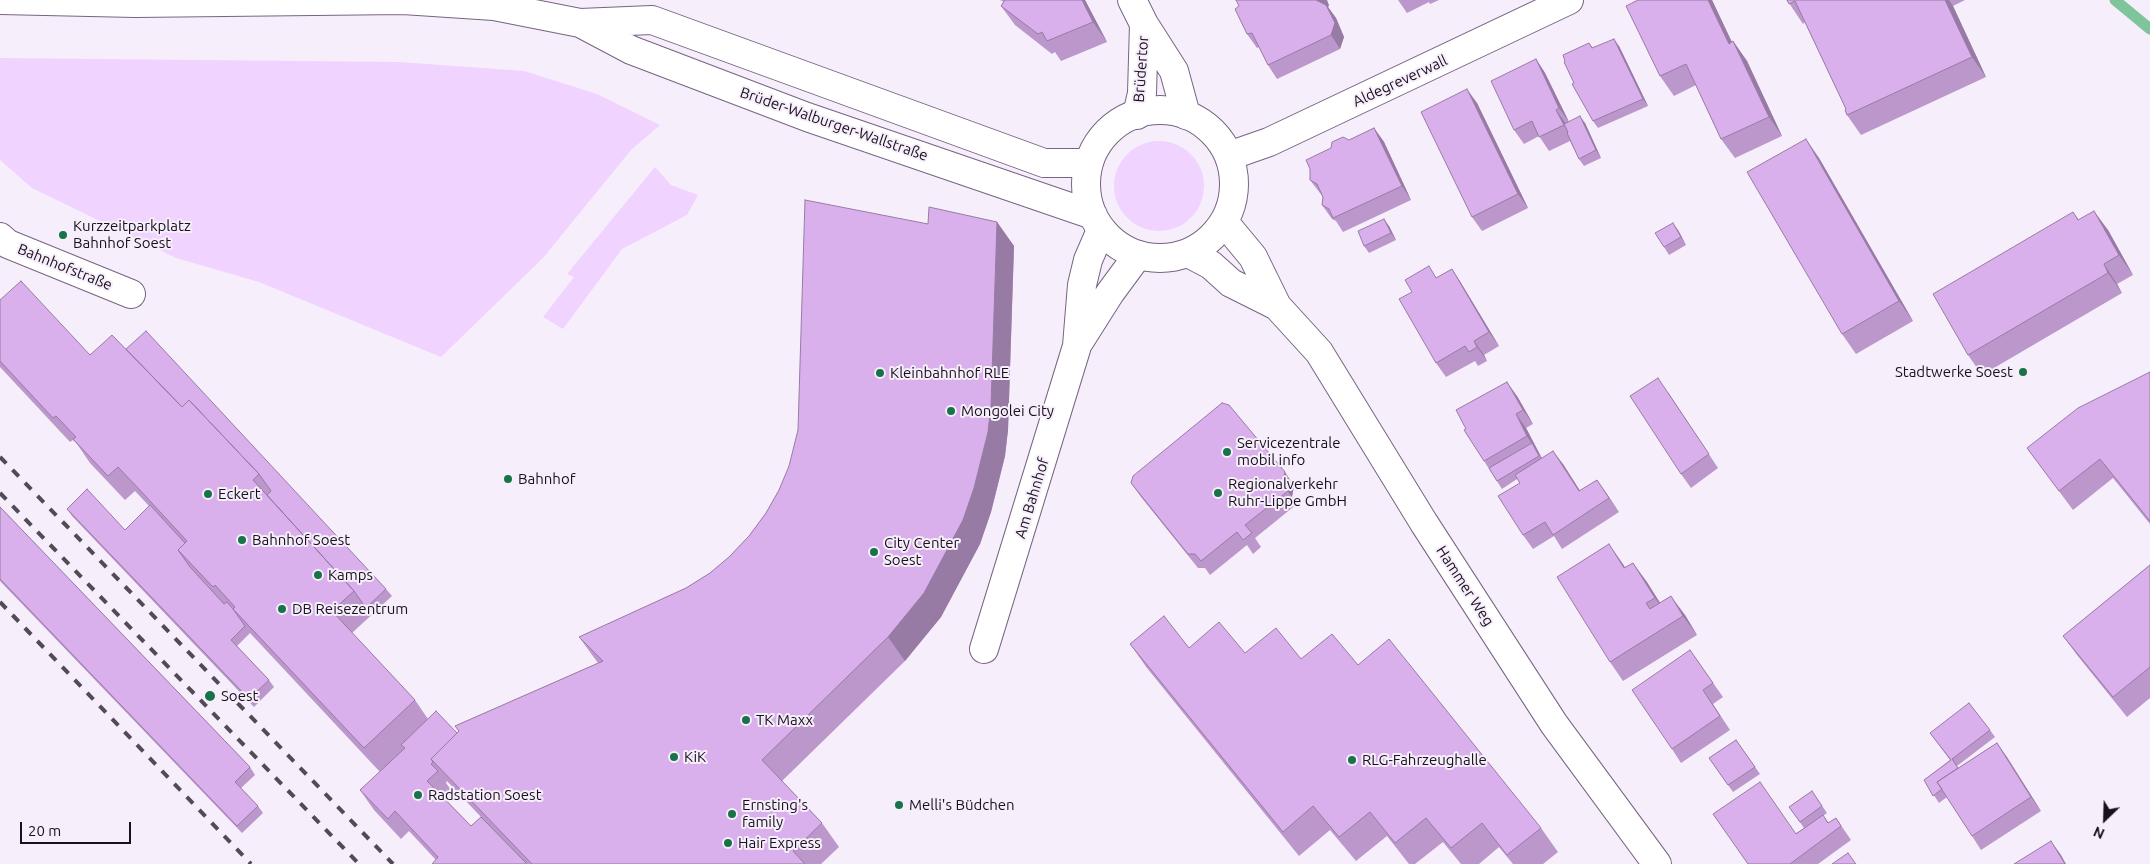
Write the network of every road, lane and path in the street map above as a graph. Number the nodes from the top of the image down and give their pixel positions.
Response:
1 (0, 0) edge
2 (1569, 0) edge
3 (1138, 12) edge
4 (580, 23) junction
5 (1137, 114) junction
6 (1186, 115) junction
7 (1229, 156) junction
8 (1089, 163) junction
9 (1097, 222) junction
10 (1224, 222) junction
11 (0, 237) edge
12 (1188, 253) junction
13 (1138, 255) junction
14 (131, 294) dead end
15 (1277, 306) junction
16 (1077, 346) junction
17 (984, 649) dead end
18 (1657, 864) edge

1 - 4 street, Brüder-Walburger-Wallstraße
2 - 7 street, Aldegreverwall
3 - 5 street, Brüdertor
3 - 6 street, Brüdertor
4 - 8 street, Brüder-Walburger-Wallstraße
4 - 9 street, Brüder-Walburger-Wallstraße
5 - 6 street
5 - 8 street
6 - 7 street
7 - 10 street
8 - 9 street
9 - 13 street
9 - 16 street, Am Bahnhof
10 - 12 street
10 - 15 street, Hammer Weg
11 - 14 street, Bahnhofstraße
12 - 13 street
12 - 15 street, Hammer Weg
13 - 16 street, Am Bahnhof
15 - 18 street, Hammer Weg
16 - 17 street, Am Bahnhof

